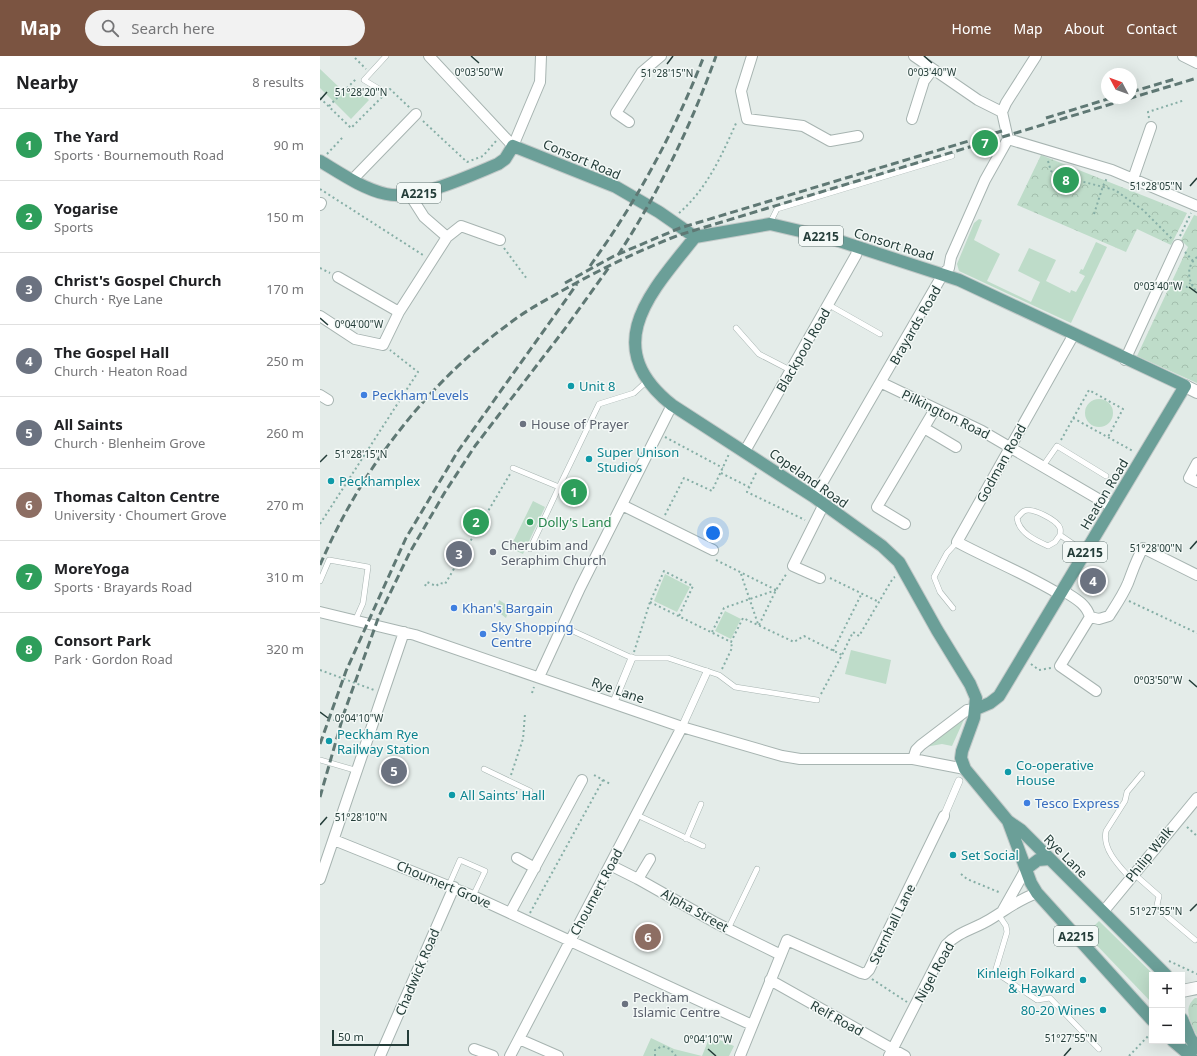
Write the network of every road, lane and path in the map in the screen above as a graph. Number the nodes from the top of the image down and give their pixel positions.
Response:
1 (386, 56) edge
2 (429, 56) edge
3 (541, 56) edge
4 (661, 56) edge
5 (752, 56) edge
6 (914, 56) edge
7 (1036, 56) edge
8 (1183, 56) edge
9 (355, 58) dead end
10 (1197, 63) edge
11 (366, 68) junction
12 (933, 69) junction
13 (362, 73) dead end
14 (368, 76) junction
15 (358, 77) dead end
16 (379, 89) dead end
17 (320, 98) edge
18 (1185, 100) dead end
19 (744, 105) junction
20 (329, 106) junction
21 (1002, 112) junction
22 (416, 114) junction
23 (912, 119) dead end
24 (629, 122) dead end
25 (1151, 127) joint
26 (350, 128) junction
27 (349, 132) dead end
28 (502, 134) junction
29 (858, 136) dead end
30 (343, 137) dead end
31 (1008, 139) junction
32 (513, 146) junction
33 (992, 148) dead end
34 (1003, 149) junction
35 (1048, 150) junction
36 (952, 156) dead end
37 (320, 161) edge
38 (1112, 170) junction
39 (353, 179) junction
40 (1133, 179) junction
41 (1103, 186) junction
42 (320, 189) edge
43 (410, 196) junction
44 (1196, 205) edge
45 (1094, 214) dead end
46 (670, 220) junction
47 (770, 224) junction
48 (446, 237) junction
49 (695, 237) junction
50 (500, 240) joint
51 (1178, 245) junction
52 (858, 247) junction
53 (1197, 257) edge
54 (432, 260) junction
55 (943, 274) junction
56 (338, 277) dead end
57 (527, 279) dead end
58 (1161, 282) junction
59 (1190, 284) junction
60 (1197, 292) edge
61 (829, 305) junction
62 (399, 312) junction
63 (320, 316) edge
64 (736, 328) dead end
65 (880, 334) dead end
66 (1074, 334) junction
67 (383, 345) junction
68 (1125, 360) junction
69 (790, 370) junction
70 (647, 381) junction
71 (882, 383) junction
72 (1185, 386) junction
73 (1197, 392) edge
74 (672, 405) junction
75 (935, 409) junction
76 (1073, 418) junction
77 (924, 428) junction
78 (658, 433) junction
79 (1108, 437) junction
80 (734, 444) junction
81 (1010, 446) junction
82 (1057, 446) junction
83 (956, 447) dead end
84 (745, 451) junction
85 (1142, 456) junction
86 (1197, 463) edge
87 (1043, 466) junction
88 (513, 468) joint
89 (723, 468) junction
90 (758, 468) dead end
91 (721, 473) dead end
92 (1106, 476) dead end
93 (1197, 482) edge
94 (559, 487) junction
95 (749, 488) junction
96 (819, 501) junction
97 (622, 505) junction
98 (1112, 507) junction
99 (320, 524) edge
100 (661, 524) junction
101 (813, 524) junction
102 (904, 524) dead end
103 (1060, 535) junction
104 (957, 542) junction
105 (530, 549) dead end
106 (713, 550) joint
107 (1085, 552) junction
108 (793, 566) junction
109 (741, 574) junction
110 (900, 576) dead end
111 (1197, 576) edge
112 (820, 578) joint
113 (320, 582) edge
114 (425, 586) dead end
115 (776, 590) junction
116 (1061, 592) junction
117 (862, 593) junction
118 (1121, 598) junction
119 (750, 599) junction
120 (650, 602) junction
121 (879, 602) junction
122 (953, 608) dead end
123 (320, 612) edge
124 (679, 616) junction
125 (1090, 617) junction
126 (355, 621) junction
127 (759, 625) junction
128 (562, 626) junction
129 (404, 632) junction
130 (712, 632) junction
131 (1197, 633) edge
132 (731, 642) junction
133 (833, 651) junction
134 (842, 655) junction
135 (632, 658) junction
136 (1028, 662) dead end
137 (1060, 666) junction
138 (320, 670) edge
139 (707, 672) junction
140 (720, 675) junction
141 (539, 677) junction
142 (1096, 691) dead end
143 (384, 693) junction
144 (817, 700) joint
145 (613, 704) junction
146 (976, 709) junction
147 (525, 714) dead end
148 (336, 716) dead end
149 (334, 722) dead end
150 (682, 727) junction
151 (912, 759) junction
152 (320, 760) edge
153 (484, 769) dead end
154 (965, 769) junction
155 (358, 771) junction
156 (1142, 774) dead end
157 (594, 775) dead end
158 (509, 780) junction
159 (582, 780) dead end
160 (603, 780) junction
161 (959, 781) dead end
162 (610, 784) dead end
163 (530, 791) dead end
164 (1197, 798) edge
165 (701, 804) dead end
166 (637, 815) junction
167 (944, 816) joint
168 (1178, 819) junction
169 (1008, 821) junction
170 (1197, 836) edge
171 (686, 838) junction
172 (334, 840) junction
173 (703, 846) dead end
174 (517, 858) dead end
175 (650, 858) dead end
176 (1049, 859) junction
177 (610, 865) junction
178 (534, 868) junction
179 (757, 869) dead end
180 (1026, 869) junction
181 (961, 874) dead end
182 (1132, 876) junction
183 (320, 879) edge
184 (638, 879) junction
185 (452, 886) junction
186 (1037, 893) junction
187 (1005, 894) dead end
188 (473, 896) junction
189 (1000, 912) junction
190 (1103, 912) junction
191 (510, 913) junction
192 (526, 920) junction
193 (728, 929) junction
194 (571, 940) junction
195 (1195, 940) dead end
196 (780, 955) junction
197 (1163, 972) edge
198 (865, 974) junction
199 (770, 980) junction
200 (1197, 988) edge
201 (1185, 990) edge
202 (914, 1007) junction
203 (1149, 1017) edge
204 (752, 1025) junction
205 (1185, 1026) edge
206 (1149, 1035) edge
207 (519, 1039) junction
208 (1176, 1044) edge
209 (474, 1048) dead end
210 (1197, 1048) edge
211 (1099, 1049) dead end
212 (891, 1053) edge
213 (380, 1056) edge
214 (493, 1056) edge
215 (510, 1056) edge
216 (558, 1056) edge
217 (655, 1056) edge
218 (676, 1056) edge
219 (740, 1056) edge
220 (905, 1056) edge
221 (1129, 1056) edge
222 (1190, 1056) edge

1 - 14 lane
2 - 28 street, Consort Road
3 - 32 street
4 - 24 street
5 - 19 street
6 - 12 street
7 - 21 street
8 - 10 street
9 - 11 path
11 - 13 path
11 - 14 path
12 - 21 street
12 - 23 street
14 - 16 lane
15 - 20 path
17 - 20 path
18 - 25 path
19 - 29 street
19 - 46 path
20 - 26 path
21 - 31 street
22 - 26 path
22 - 28 path
22 - 39 street
25 - 40 street
26 - 27 path
28 - 32 street, Consort Road
30 - 37 path
31 - 34 street, Brayards Road
31 - 35 street
32 - 43 main road, A2215
32 - 46 main road, Consort Road
33 - 34 lane
34 - 55 street, Brayards Road
35 - 38 street
35 - 41 path
36 - 47 lane
37 - 39 main road, A2215
38 - 40 street
38 - 41 path
39 - 43 main road, A2215
40 - 44 street
41 - 45 path
41 - 51 path
42 - 54 path
43 - 48 street
44 - 51 path
46 - 49 main road, Consort Road
47 - 49 main road, Consort Road / A2215
47 - 52 main road, Consort Road / A2215
48 - 50 street
48 - 54 street
49 - 70 main road, Copeland Road
50 - 57 path
51 - 58 street
52 - 55 main road, Consort Road / A2215
52 - 61 street, Blackpool Road
53 - 59 path
54 - 62 street
55 - 66 main road, Consort Road / A2215
55 - 71 street, Brayards Road
56 - 62 street
58 - 59 path
58 - 68 street
59 - 60 path
61 - 65 lane
61 - 69 street, Blackpool Road
62 - 67 street
63 - 67 street
64 - 69 lane
66 - 68 main road, Consort Road / A2215
66 - 81 street, Godman Road
67 - 99 path
68 - 72 main road, Consort Road / A2215
69 - 84 street, Blackpool Road
70 - 74 main road, Copeland Road
70 - 94 lane
71 - 75 street, Pilkington Road
71 - 96 street, Brayards Road
72 - 73 street, Consort Road
72 - 85 main road, Heaton Road / A2215
74 - 78 street
74 - 80 main road, Copeland Road
75 - 77 street
75 - 81 street, Pilkington Road
76 - 79 path
76 - 79 path
76 - 82 path
77 - 83 street
77 - 102 street
78 - 89 path
78 - 97 street
79 - 85 path
80 - 84 main road, Copeland Road
80 - 89 path
81 - 87 street, Pilkington Road
81 - 104 street, Godman Road
82 - 87 lane
82 - 92 lane
84 - 96 main road, Copeland Road
85 - 98 main road, Heaton Road / A2215
86 - 93 street
87 - 98 street, Pilkington Road
88 - 94 lane
88 - 114 path
89 - 100 path
90 - 95 path
91 - 95 path
94 - 105 lane
95 - 101 path
96 - 101 street, Brayards Road
96 - 146 main road, Copeland Road
97 - 100 street
97 - 128 street
98 - 107 main road, Heaton Road / A2215
100 - 106 street
101 - 108 street, Brayards Road
103 - 103 lane
103 - 107 lane
104 - 116 street
104 - 122 lane, Godman Road
106 - 109 path
107 - 116 main road, Heaton Road / A2215
108 - 112 street
108 - 115 path
109 - 115 path
109 - 119 path
110 - 121 path
111 - 118 street
112 - 117 path
113 - 126 lane
115 - 119 path
115 - 127 path
116 - 125 street
116 - 146 main road, Heaton Road / A2215
117 - 121 path
117 - 133 path
118 - 125 street
118 - 131 path
119 - 127 path
119 - 130 path
120 - 124 path
120 - 124 path
120 - 135 path
121 - 134 path
123 - 126 street, Rye Lane
124 - 130 path
125 - 137 street
126 - 129 street, Rye Lane
127 - 132 path
127 - 133 path
128 - 135 lane
128 - 141 street
129 - 141 street, Rye Lane
129 - 143 street
130 - 132 path
132 - 140 path
133 - 134 path
134 - 144 path
135 - 139 lane
135 - 145 street
136 - 137 path
137 - 142 street
138 - 143 path
139 - 140 lane
139 - 150 street
140 - 144 lane
141 - 145 street, Rye Lane
143 - 155 street
145 - 150 street, Rye Lane
146 - 151 street
146 - 154 main road, Copeland Road
147 - 158 path
148 - 149 path
150 - 151 street, Rye Lane
150 - 166 street, Choumert Road
151 - 154 street, Rye Lane
152 - 155 lane
153 - 158 lane
154 - 169 main road, Rye Lane / A2215
155 - 172 street
156 - 182 lane
157 - 160 path
158 - 163 lane
159 - 178 street
160 - 162 path
160 - 192 path
161 - 167 street, Sternhall Lane
164 - 168 street, Philip Walk
165 - 171 lane
166 - 171 lane
166 - 177 street, Choumert Road
167 - 198 street, Sternhall Lane
168 - 170 path
168 - 182 street, Philip Walk
169 - 176 main road, Rye Lane / A2215
169 - 180 main road, Rye Lane / A2215
171 - 173 lane
172 - 183 street
172 - 185 street, Choumert Grove
174 - 178 street
175 - 184 street
176 - 180 main road
176 - 190 main road, Rye Lane / A2215
177 - 184 street, Alpha Street
177 - 194 street, Choumert Road
178 - 191 street
179 - 193 lane
180 - 186 main road, Rye Lane / A2215
180 - 189 street
181 - 187 path
182 - 190 street, Philip Walk
182 - 195 lane
184 - 193 street, Alpha Street
185 - 188 street, Choumert Grove
185 - 188 lane
185 - 213 street, Chadwick Road
186 - 189 street, Nigel Road
186 - 203 main road, A2215
188 - 191 street, Choumert Grove
189 - 202 street, Nigel Road
189 - 211 lane
190 - 197 main road, A2215
191 - 192 street, Choumert Grove
192 - 194 street, Choumert Grove
193 - 196 street, Alpha Street
194 - 204 street
194 - 207 street, Choumert Road
196 - 198 street, Sternhall Lane
196 - 199 street
198 - 202 path
199 - 204 street
199 - 212 street, Relf Road
200 - 201 street
202 - 212 street, Nigel Road
204 - 219 street
205 - 210 main road
206 - 221 path
207 - 215 street, Choumert Road
207 - 216 street
208 - 222 main road
209 - 214 street
212 - 220 street, Relf Road
217 - 218 path

